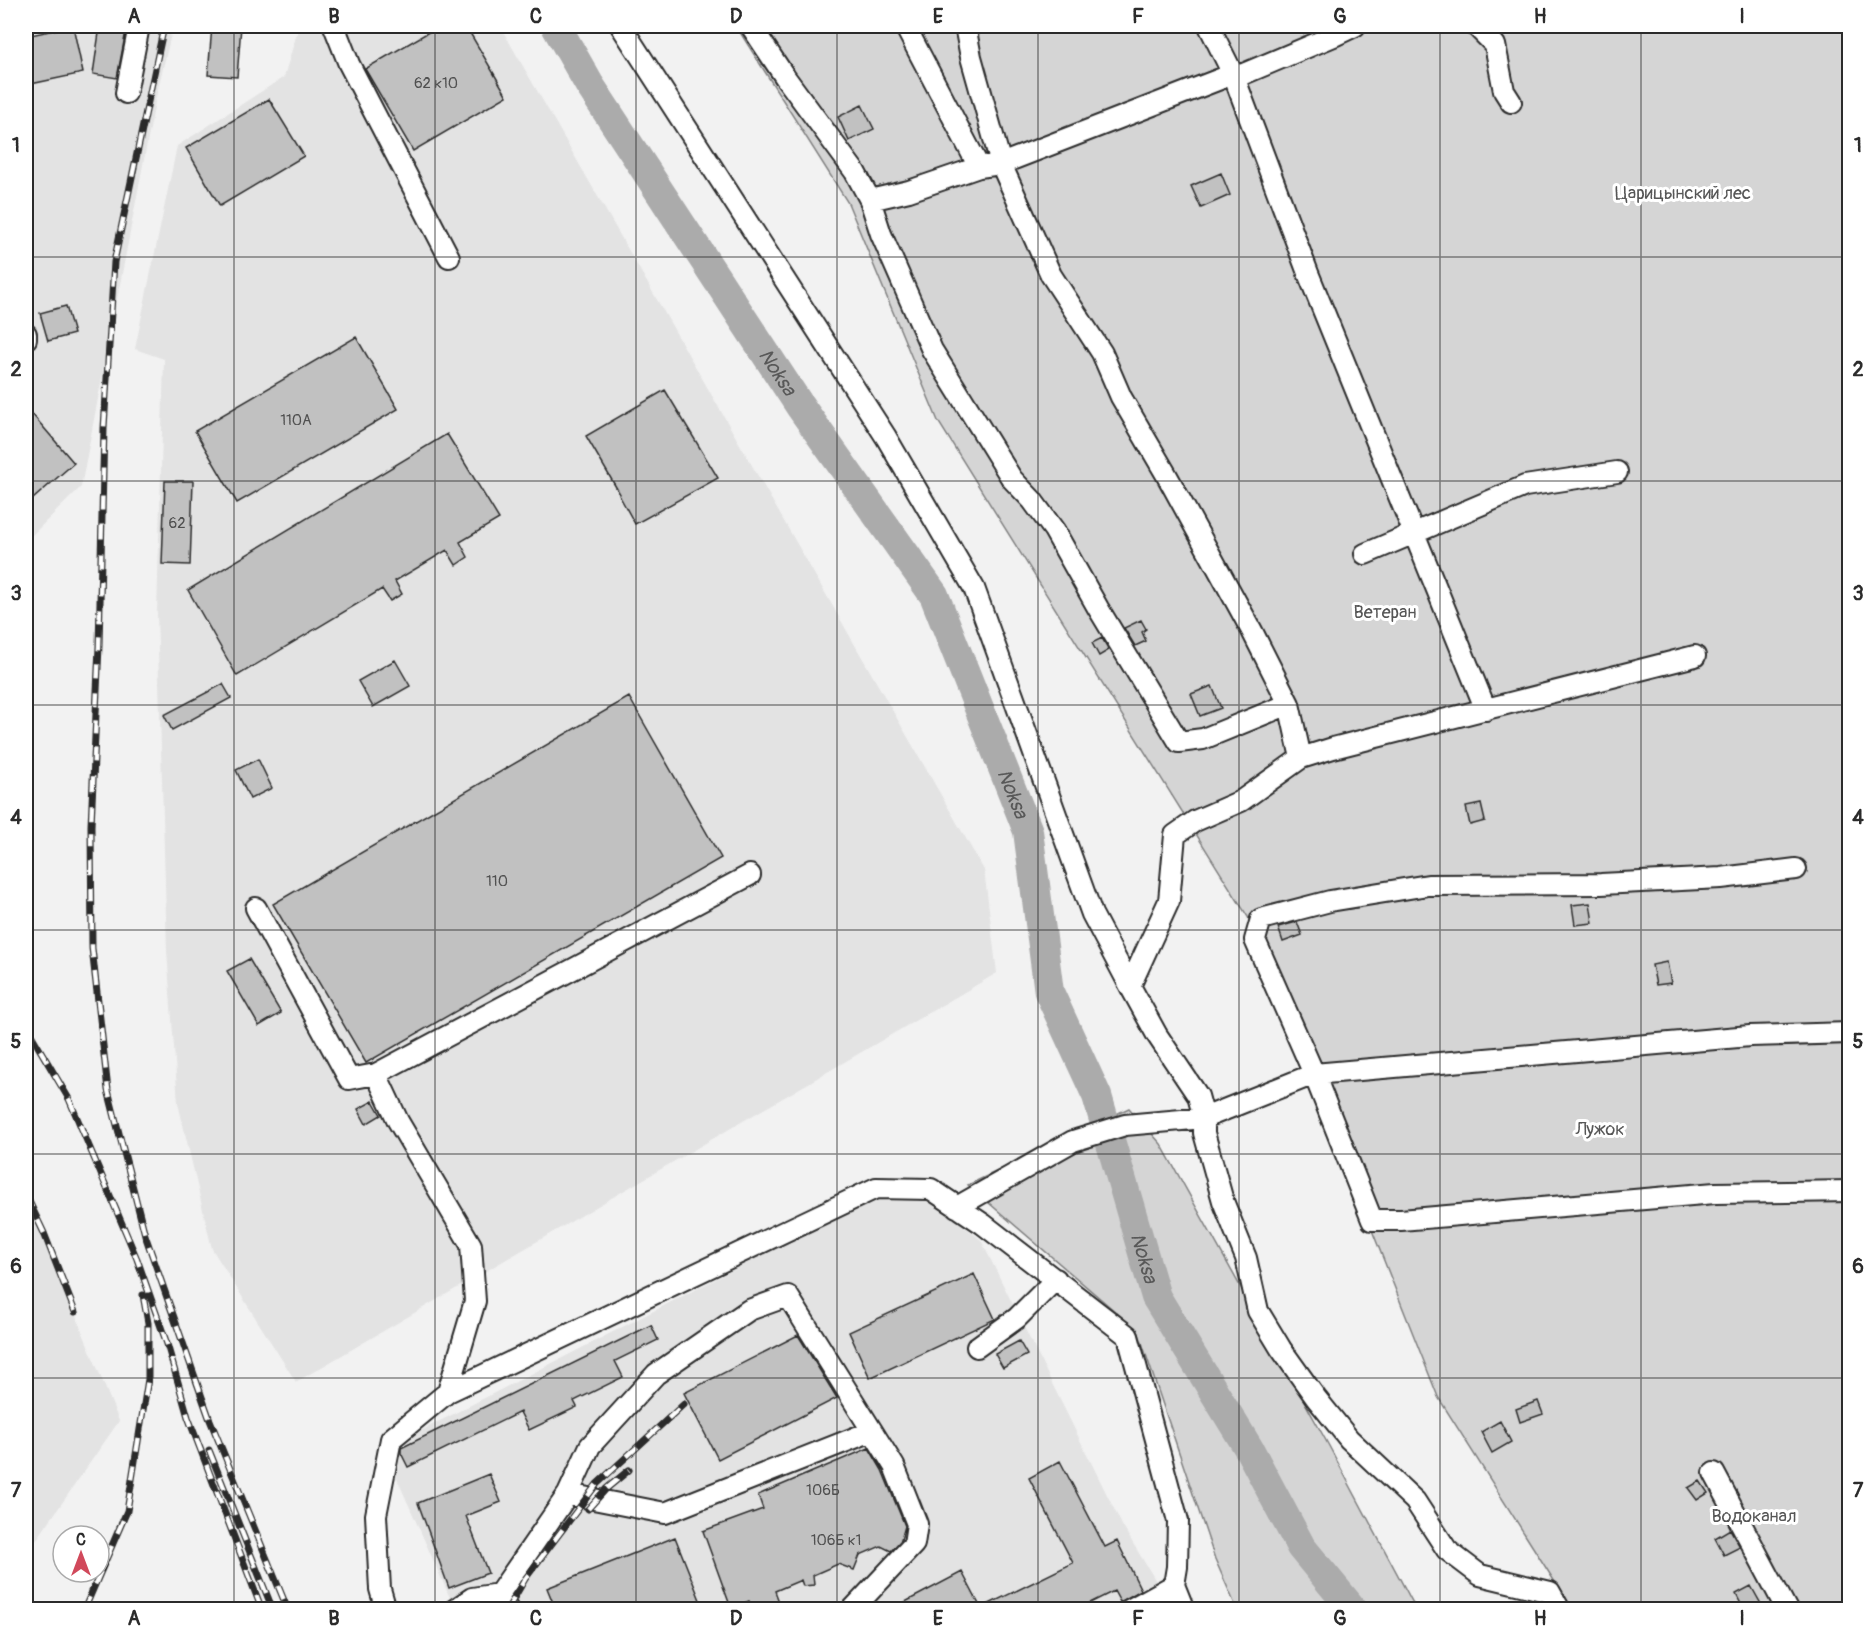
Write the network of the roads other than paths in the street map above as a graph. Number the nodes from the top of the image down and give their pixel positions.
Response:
1 (139, 26) edge
2 (334, 26) edge
3 (621, 26) edge
4 (751, 26) edge
5 (905, 26) edge
6 (965, 26) edge
7 (1209, 26) edge
8 (1355, 26) edge
9 (1476, 26) edge
10 (1333, 30) edge
11 (1233, 76) junction
12 (126, 93) dead end
13 (1511, 102) dead end
14 (1001, 164) junction
15 (979, 167) junction
16 (870, 200) junction
17 (449, 257) dead end
18 (1617, 472) dead end
19 (1414, 534) junction
20 (1365, 554) dead end
21 (1695, 656) dead end
22 (1289, 704) junction
23 (1486, 710) junction
24 (1301, 758) junction
25 (1796, 869) dead end
26 (750, 875) dead end
27 (256, 909) dead end
28 (1130, 986) junction
29 (1850, 1033) edge
30 (376, 1074) junction
31 (1314, 1074) junction
32 (1204, 1118) junction
33 (1850, 1191) edge
34 (957, 1207) junction
35 (1056, 1279) junction
36 (977, 1347) dead end
37 (448, 1392) junction
38 (872, 1431) junction
39 (1714, 1473) dead end
40 (568, 1494) junction
41 (1174, 1585) junction
42 (504, 1602) edge
43 (386, 1610) edge
44 (454, 1610) edge
45 (852, 1610) edge
46 (1129, 1610) edge
47 (1184, 1610) edge
48 (1560, 1610) edge
49 (1786, 1610) edge

1 - 12 street
2 - 17 street
3 - 28 street
4 - 16 street
5 - 15 street
6 - 14 street
7 - 11 street
8 - 10 street
9 - 13 street
10 - 11 street
11 - 14 street
11 - 19 street
14 - 15 street
14 - 22 street
15 - 16 street
16 - 22 street
18 - 19 street
19 - 20 street
19 - 23 street
21 - 23 street
22 - 24 street
23 - 24 street
24 - 28 street
25 - 31 street
26 - 30 street
27 - 30 street
28 - 32 street
29 - 31 street
30 - 37 street
31 - 32 street
31 - 33 street
32 - 34 street
32 - 48 street
34 - 35 street
34 - 37 street
35 - 36 street
35 - 41 street
37 - 43 street
38 - 40 street
38 - 40 street
38 - 45 street
39 - 49 street
40 - 42 street
41 - 46 street
41 - 47 street
42 - 44 street

